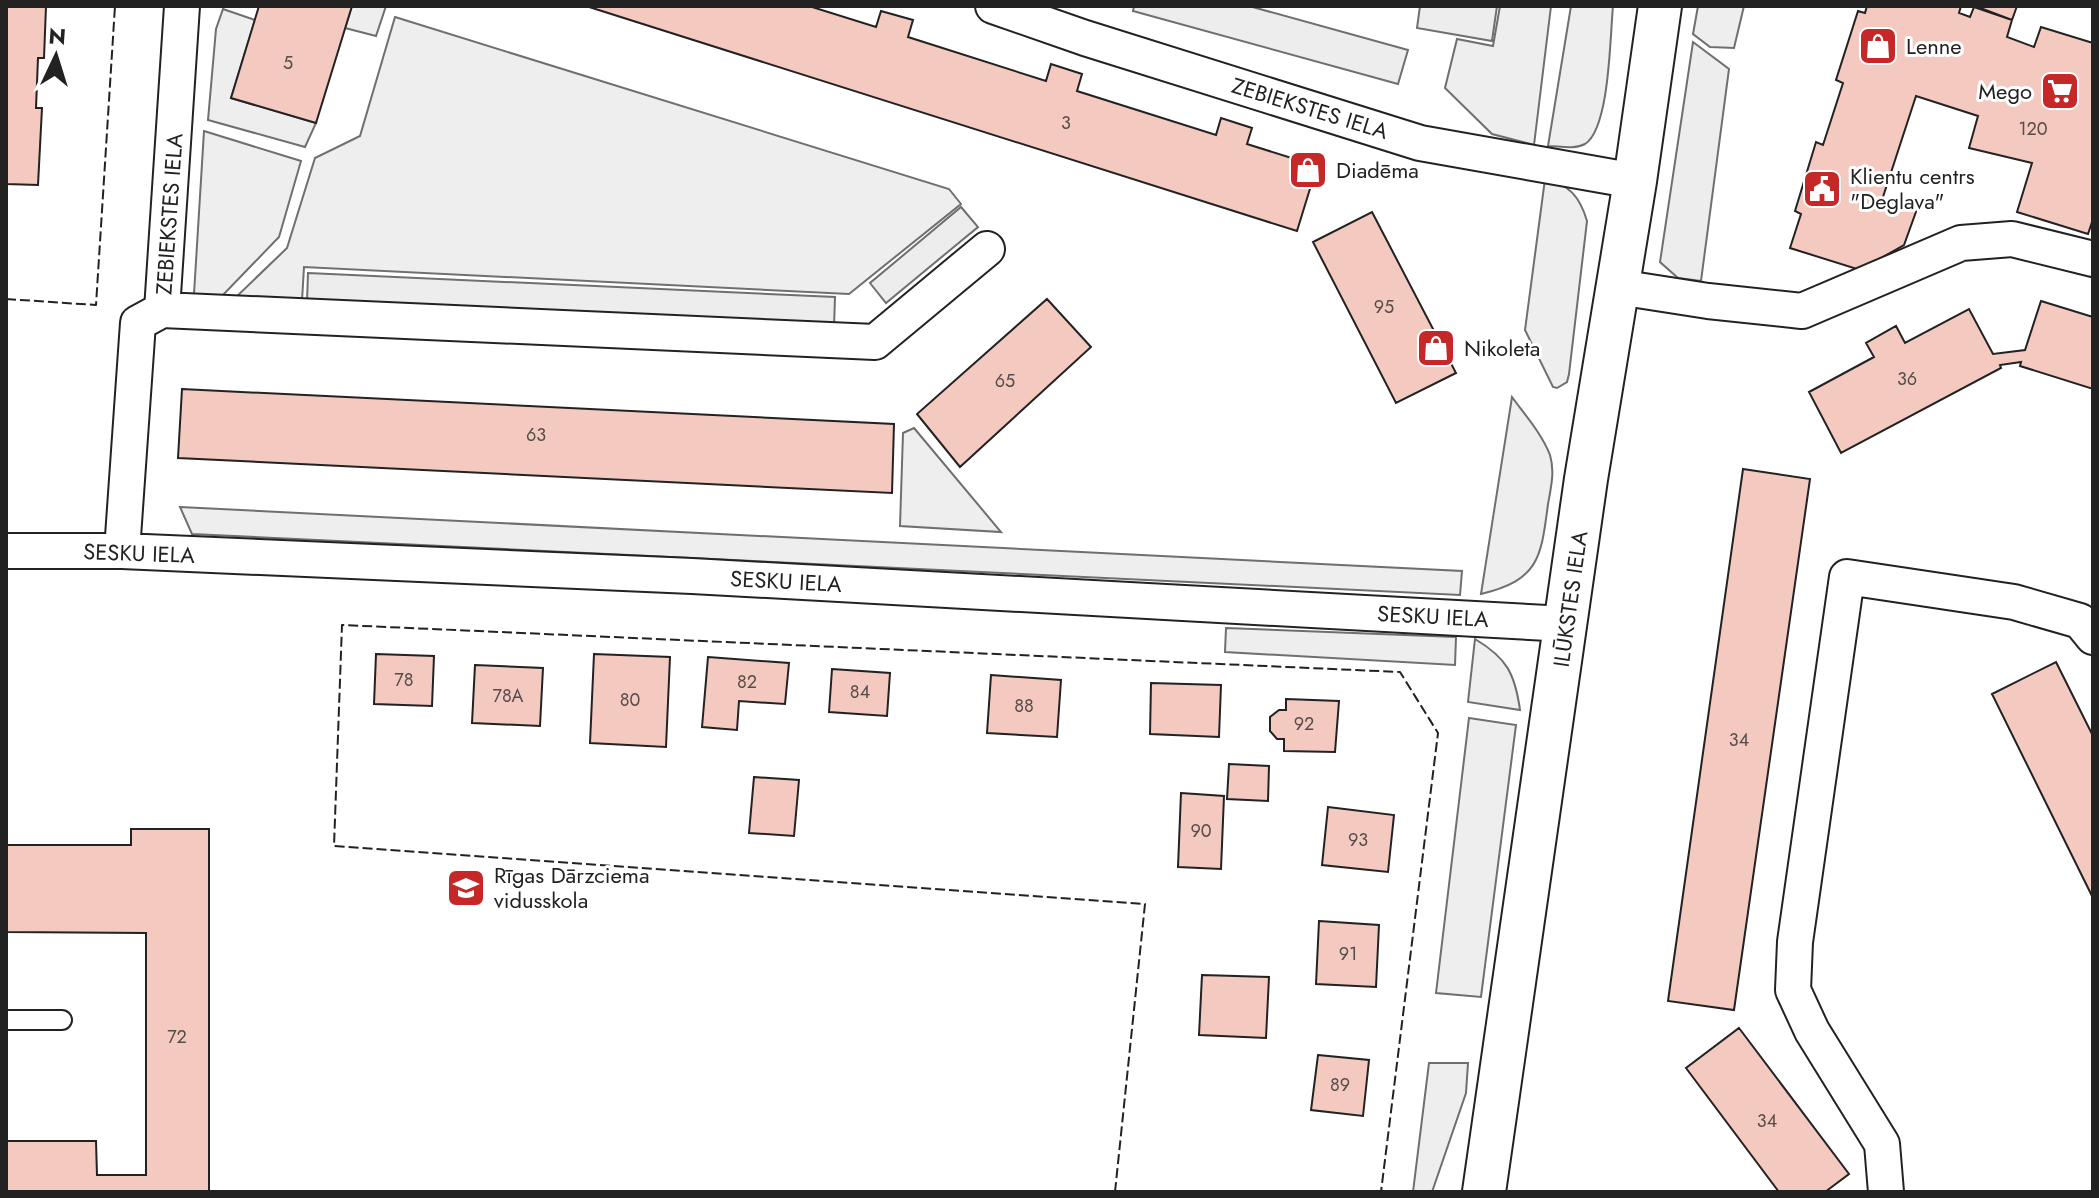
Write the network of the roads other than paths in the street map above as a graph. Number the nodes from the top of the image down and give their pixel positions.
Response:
1 (182, 6) edge
2 (993, 6) edge
3 (1660, 6) edge
4 (1635, 181) junction
5 (987, 249) dead end
6 (2093, 259) edge
7 (1618, 287) junction
8 (162, 310) junction
9 (6, 551) edge
10 (122, 551) junction
11 (1566, 624) junction
12 (2093, 637) edge
13 (6, 1020) edge
14 (62, 1020) dead end
15 (1484, 1192) edge
16 (1886, 1192) edge

1 - 8 street, ZEBIEKSTES IELA
2 - 4 street, ZEBIEKSTES IELA
3 - 4 street, ILŪKSTES IELA
4 - 7 street, ILŪKSTES IELA
5 - 8 street
6 - 7 street
7 - 11 street, ILŪKSTES IELA
8 - 10 street, ZEBIEKSTES IELA
9 - 10 street, SESKU IELA
10 - 11 street, SESKU IELA
11 - 15 street, ILŪKSTES IELA
12 - 16 street
13 - 14 lane

